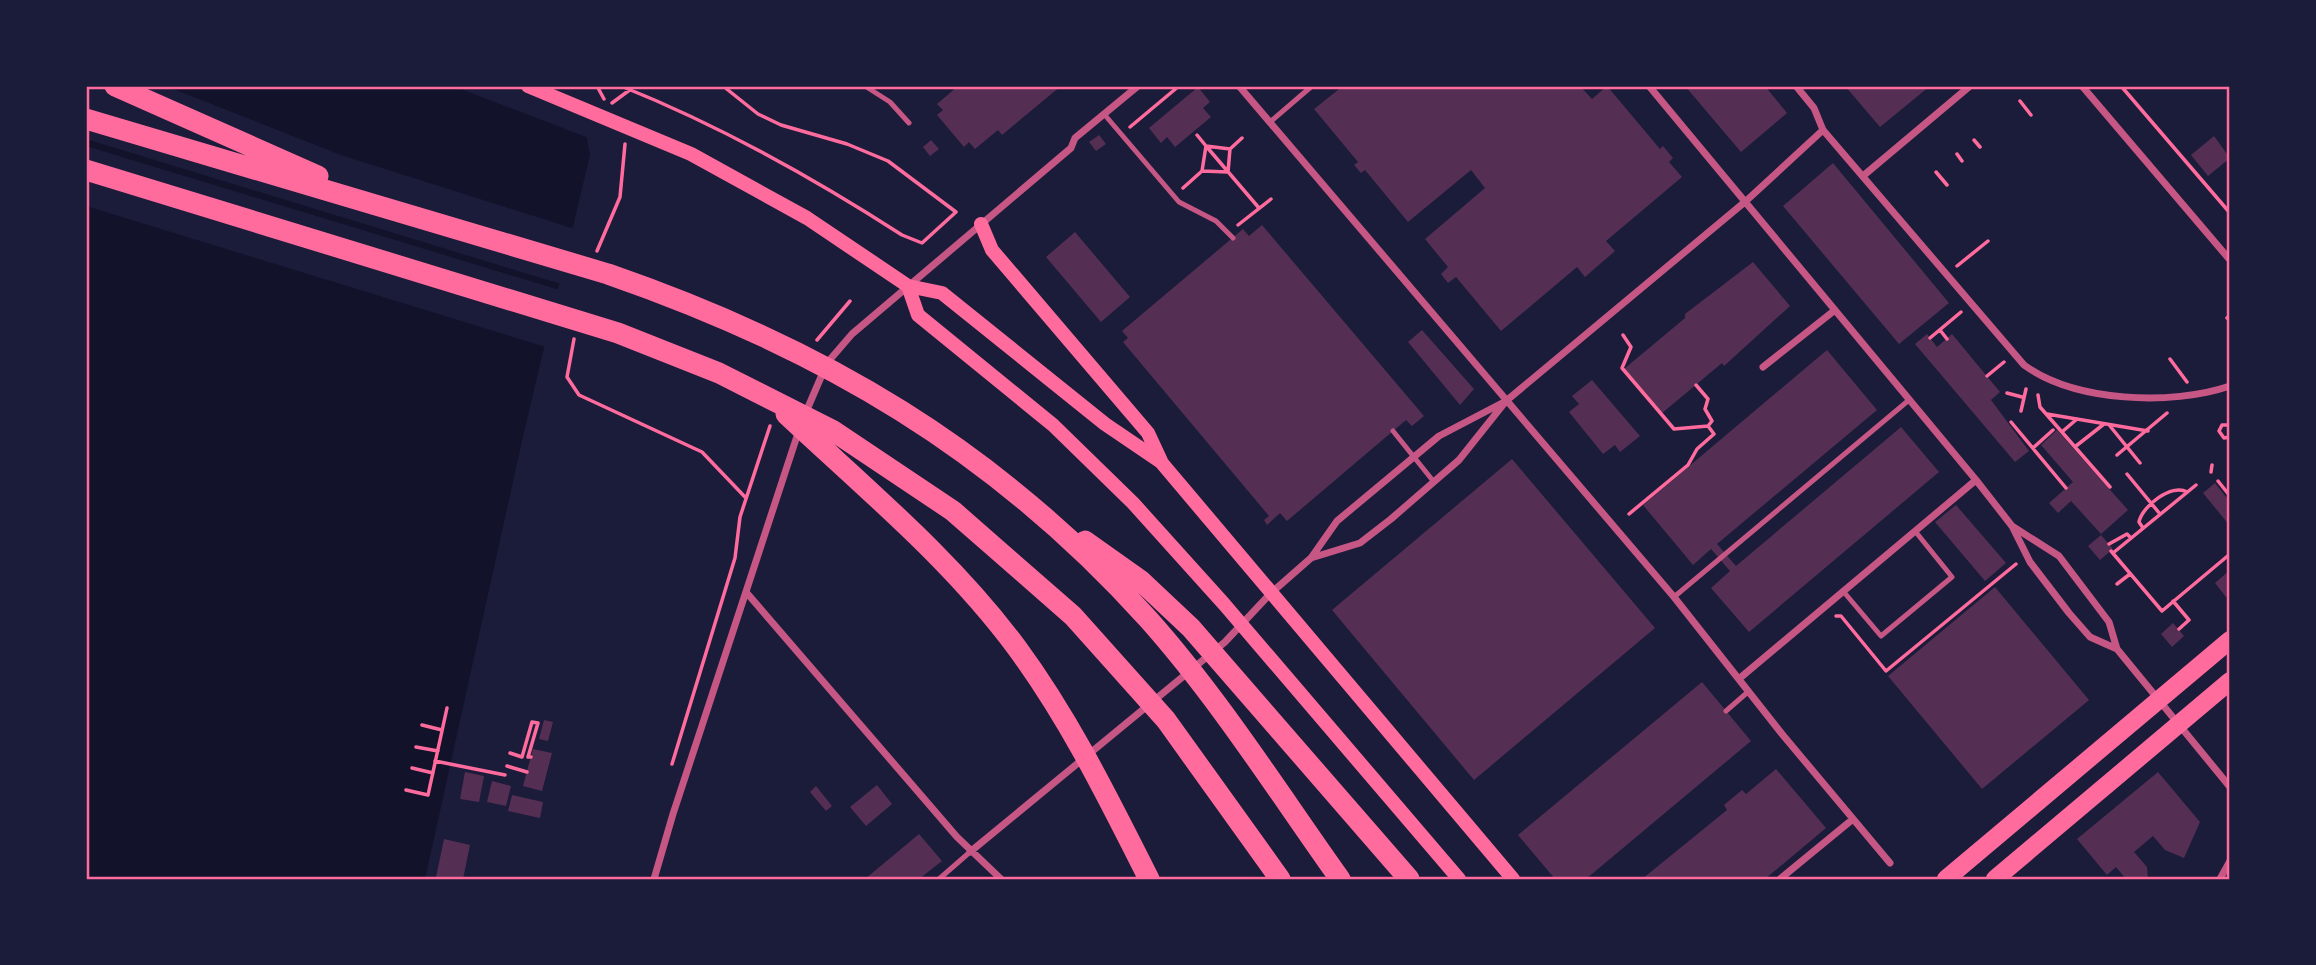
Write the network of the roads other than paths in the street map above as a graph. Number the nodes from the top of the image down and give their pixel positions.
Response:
1 (115, 86) edge
2 (528, 86) edge
3 (865, 86) edge
4 (1138, 86) edge
5 (1240, 86) edge
6 (1312, 86) edge
7 (1649, 86) edge
8 (1796, 86) edge
9 (1970, 86) edge
10 (2082, 86) edge
11 (1104, 114) junction
12 (86, 119) edge
13 (1270, 122) junction
14 (909, 123) dead end
15 (1823, 130) junction
16 (86, 170) edge
17 (1863, 176) junction
18 (1746, 201) junction
19 (393, 209) junction
20 (981, 224) junction
21 (1233, 238) dead end
22 (2230, 260) edge
23 (908, 286) junction
24 (1835, 310) junction
25 (1763, 367) dead end
26 (2230, 386) edge
27 (764, 394) junction
28 (1909, 400) junction
29 (1506, 401) junction
30 (1393, 431) dead end
31 (1414, 457) junction
32 (1161, 462) junction
33 (1976, 480) junction
34 (1434, 482) junction
35 (1039, 512) junction
36 (2012, 526) junction
37 (1915, 531) junction
38 (1311, 558) junction
39 (1843, 591) junction
40 (746, 592) junction
41 (1270, 593) junction
42 (1674, 597) junction
43 (1242, 624) junction
44 (2230, 640) edge
45 (2117, 649) junction
46 (1740, 678) junction
47 (2230, 681) edge
48 (1749, 691) junction
49 (2160, 700) junction
50 (1726, 710) dead end
51 (2179, 724) junction
52 (2230, 787) edge
53 (1853, 819) junction
54 (970, 852) junction
55 (2230, 861) edge
56 (1890, 863) dead end
57 (654, 879) edge
58 (939, 879) edge
59 (1002, 879) edge
60 (1149, 879) edge
61 (1280, 879) edge
62 (1340, 879) edge
63 (1409, 879) edge
64 (1459, 879) edge
65 (1513, 879) edge
66 (1780, 879) edge
67 (1946, 879) edge
68 (1995, 879) edge
69 (2220, 879) edge

1 - 19 highway
2 - 23 main road
3 - 14 lane
4 - 11 street
5 - 13 street
6 - 13 lane
7 - 18 street
8 - 15 street
9 - 17 street
10 - 22 street
11 - 20 street
11 - 21 lane
12 - 19 highway
13 - 29 street
15 - 17 street
15 - 18 street
16 - 27 highway
17 - 26 street
18 - 24 street
18 - 29 street
19 - 35 highway
20 - 23 street
20 - 32 main road
23 - 32 main road
23 - 40 street
23 - 43 main road
24 - 25 street
24 - 28 street
27 - 60 highway
27 - 61 highway
28 - 33 street
28 - 42 lane
29 - 31 street
29 - 34 street
29 - 42 street
30 - 31 lane
31 - 34 lane
31 - 38 street
32 - 41 main road
33 - 36 street
33 - 37 street
34 - 38 street
35 - 62 highway
35 - 63 highway
36 - 45 street
36 - 45 street
37 - 39 street
37 - 39 lane
38 - 41 street
39 - 46 street
40 - 54 street
40 - 57 street
41 - 43 street
41 - 65 main road
42 - 46 street
43 - 54 street
43 - 64 main road
44 - 49 main road
45 - 49 street
46 - 48 street
47 - 51 main road
48 - 50 lane
48 - 53 street
49 - 51 street
49 - 67 main road
51 - 52 street
51 - 68 main road
53 - 56 street
53 - 66 street
54 - 58 lane
54 - 59 street
55 - 69 street

